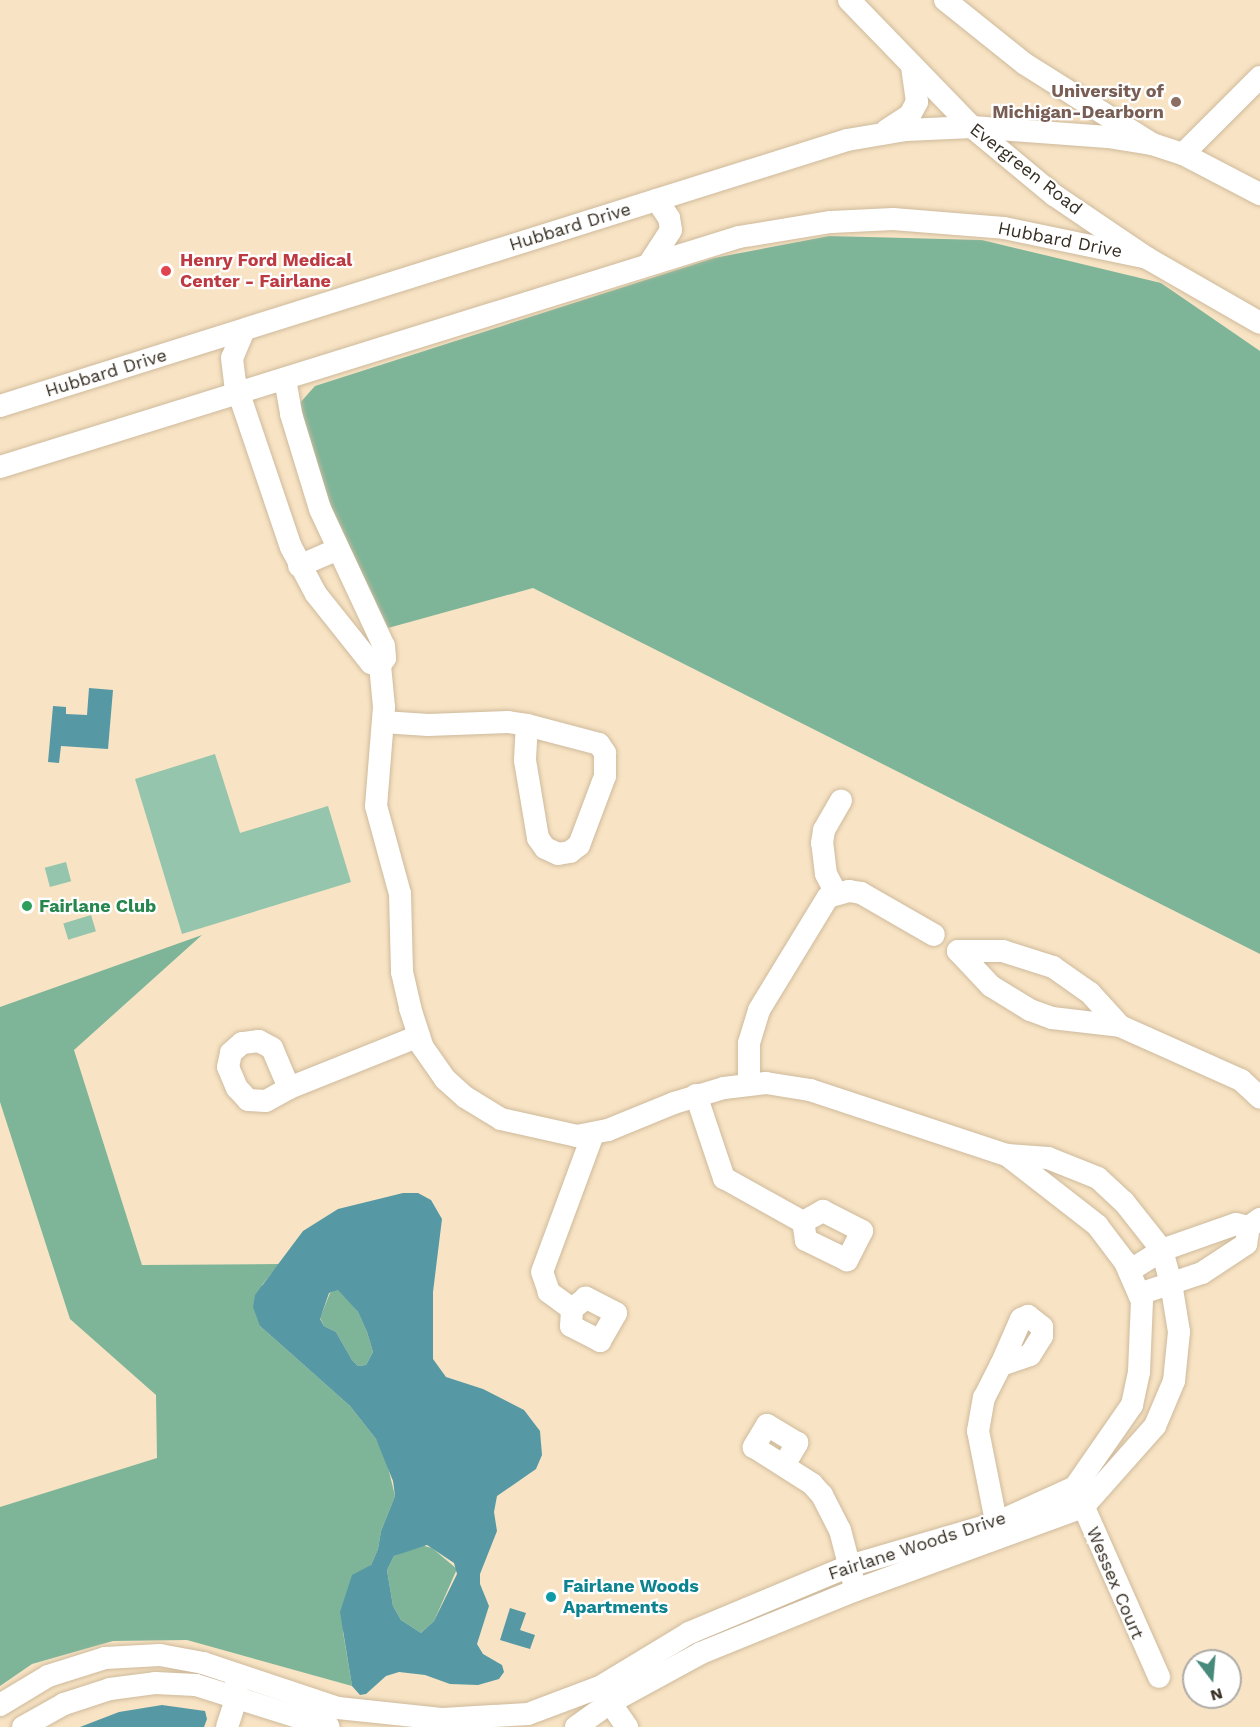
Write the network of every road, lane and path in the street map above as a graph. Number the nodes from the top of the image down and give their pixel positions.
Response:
1 (849, 0) edge
2 (945, 0) edge
3 (912, 66) junction
4 (1260, 77) edge
5 (972, 127) junction
6 (876, 135) junction
7 (1152, 144) junction
8 (1183, 154) junction
9 (1260, 194) edge
10 (657, 200) junction
11 (1147, 258) junction
12 (649, 264) junction
13 (1260, 323) edge
14 (244, 330) junction
15 (285, 379) junction
16 (239, 393) junction
17 (0, 406) edge
18 (0, 467) edge
19 (336, 550) junction
20 (299, 566) junction
21 (349, 575) junction
22 (316, 594) junction
23 (380, 665) junction
24 (383, 722) junction
25 (527, 724) junction
26 (841, 801) dead end
27 (836, 892) junction
28 (934, 934) dead end
29 (1120, 1026) junction
30 (419, 1036) junction
31 (749, 1084) junction
32 (289, 1088) dead end
33 (696, 1095) junction
34 (1260, 1098) edge
35 (593, 1134) junction
36 (1007, 1155) junction
37 (803, 1222) dead end
38 (1254, 1223) edge
39 (1162, 1250) junction
40 (1129, 1271) junction
41 (1171, 1283) junction
42 (1139, 1294) junction
43 (572, 1309) dead end
44 (1001, 1365) dead end
45 (784, 1465) dead end
46 (1079, 1497) junction
47 (998, 1530) junction
48 (849, 1566) junction
49 (856, 1590) junction
50 (236, 1674) junction
51 (1159, 1677) dead end
52 (605, 1695) junction
53 (237, 1697) junction
54 (2, 1704) edge
55 (22, 1727) edge
56 (227, 1727) edge
57 (329, 1727) edge
58 (576, 1727) edge
59 (627, 1727) edge

1 - 3 street, Evergreen Road
2 - 7 street
3 - 5 street, Evergreen Road
3 - 6 street
4 - 8 street
5 - 6 street, Hubbard Drive
5 - 7 street, Hubbard Drive
5 - 11 street, Evergreen Road
6 - 10 street, Hubbard Drive
7 - 8 street
8 - 9 street
10 - 12 street
10 - 14 street, Hubbard Drive
11 - 12 street, Hubbard Drive
11 - 13 street, Evergreen Road
12 - 15 street, Hubbard Drive
14 - 16 street
14 - 17 street, Hubbard Drive
15 - 16 street, Hubbard Drive
15 - 19 street, Fairlane Woods Drive
16 - 18 street, Hubbard Drive
16 - 20 street
19 - 20 street
19 - 21 street, Fairlane Woods Drive
20 - 22 street
21 - 22 street
21 - 23 street, Fairlane Woods Drive
22 - 23 street
23 - 24 street, Fairlane Woods Drive
24 - 25 street
24 - 30 street, Fairlane Woods Drive
25 - 25 street
26 - 27 street
27 - 28 street
27 - 31 street
29 - 29 street
29 - 34 street
30 - 32 street
30 - 35 street, Fairlane Woods Drive
31 - 33 street, Fairlane Woods Drive
31 - 36 street, Fairlane Woods Drive
33 - 35 street, Fairlane Woods Drive
33 - 37 street
35 - 43 street
36 - 39 street, Fairlane Woods Drive
36 - 40 street, Fairlane Woods Drive
38 - 39 street
38 - 41 street
39 - 40 street
39 - 41 street, Fairlane Woods Drive
40 - 42 street, Fairlane Woods Drive
41 - 42 street
41 - 46 street, Fairlane Woods Drive
42 - 46 street, Fairlane Woods Drive
44 - 47 street
45 - 48 street
46 - 47 street, Fairlane Woods Drive
46 - 51 street, Wessex Court
47 - 48 street, Fairlane Woods Drive
47 - 49 street, Fairlane Woods Drive
48 - 49 street
48 - 52 street, Fairlane Woods Drive
49 - 52 street, Fairlane Woods Drive
50 - 52 street, Fairlane Woods Drive
50 - 53 street
50 - 54 street, Fairlane Woods Drive
52 - 58 street, Fairlane Woods Drive
52 - 59 street
53 - 55 street
53 - 56 street
53 - 57 street
54 - 55 street

